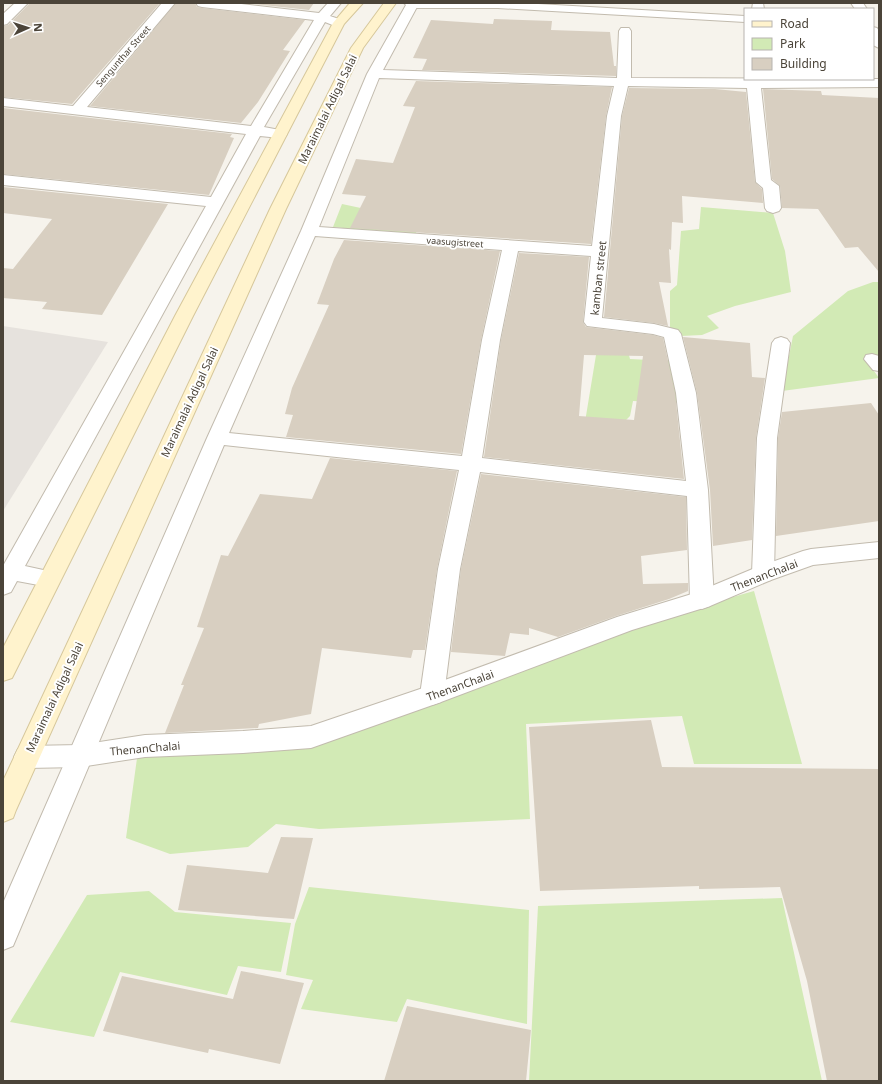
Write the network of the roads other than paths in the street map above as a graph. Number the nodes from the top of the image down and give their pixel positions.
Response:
1 (22, 3) edge
2 (168, 3) edge
3 (202, 3) edge
4 (335, 3) edge
5 (357, 3) edge
6 (390, 3) edge
7 (411, 4) edge
8 (498, 4) edge
9 (322, 17) junction
10 (744, 19) edge
11 (3, 21) edge
12 (340, 23) junction
13 (626, 31) dead end
14 (874, 34) edge
15 (879, 44) edge
16 (374, 74) junction
17 (624, 81) junction
18 (879, 83) edge
19 (754, 85) junction
20 (3, 102) edge
21 (77, 110) junction
22 (255, 131) junction
23 (280, 134) junction
24 (3, 180) edge
25 (216, 202) junction
26 (773, 208) dead end
27 (202, 228) junction
28 (230, 230) junction
29 (309, 231) junction
30 (511, 246) junction
31 (600, 252) junction
32 (154, 314) junction
33 (184, 316) junction
34 (781, 343) dead end
35 (217, 438) junction
36 (471, 464) junction
37 (697, 490) junction
38 (879, 550) edge
39 (763, 574) junction
40 (49, 578) junction
41 (7, 579) edge
42 (702, 600) junction
43 (3, 671) edge
44 (432, 695) junction
45 (80, 756) junction
46 (27, 757) junction
47 (3, 810) edge
48 (3, 936) edge

1 - 11 street
2 - 21 street, Sengunthar Street
3 - 9 street
4 - 9 street
5 - 12 main road
6 - 46 main road, Maraimalai Adigal Salai
7 - 8 lane
7 - 16 street
8 - 10 lane
9 - 12 street
9 - 22 street
12 - 23 main road
13 - 17 street, kamban street
14 - 15 street
16 - 17 street
16 - 29 street
17 - 19 street
17 - 31 street, kamban street
18 - 19 street
19 - 26 street
20 - 21 street
21 - 22 street
22 - 23 street
22 - 25 street
23 - 28 main road
24 - 25 street
25 - 27 street
27 - 28 street
27 - 32 street
28 - 33 main road
29 - 30 street, vaasugistreet
29 - 35 street
30 - 31 street, vaasugistreet
30 - 36 street
31 - 37 street, kamban street
32 - 33 street
32 - 41 street
33 - 40 main road
34 - 39 street
35 - 36 street
35 - 45 street
36 - 37 street
36 - 44 street
37 - 42 street, kamban street
38 - 39 street, ThenanChalai
39 - 42 street, ThenanChalai
40 - 41 street
40 - 43 main road
42 - 44 street, ThenanChalai
44 - 45 street, ThenanChalai
45 - 46 street, ThenanChalai
45 - 48 street
46 - 47 main road, Maraimalai Adigal Salai

